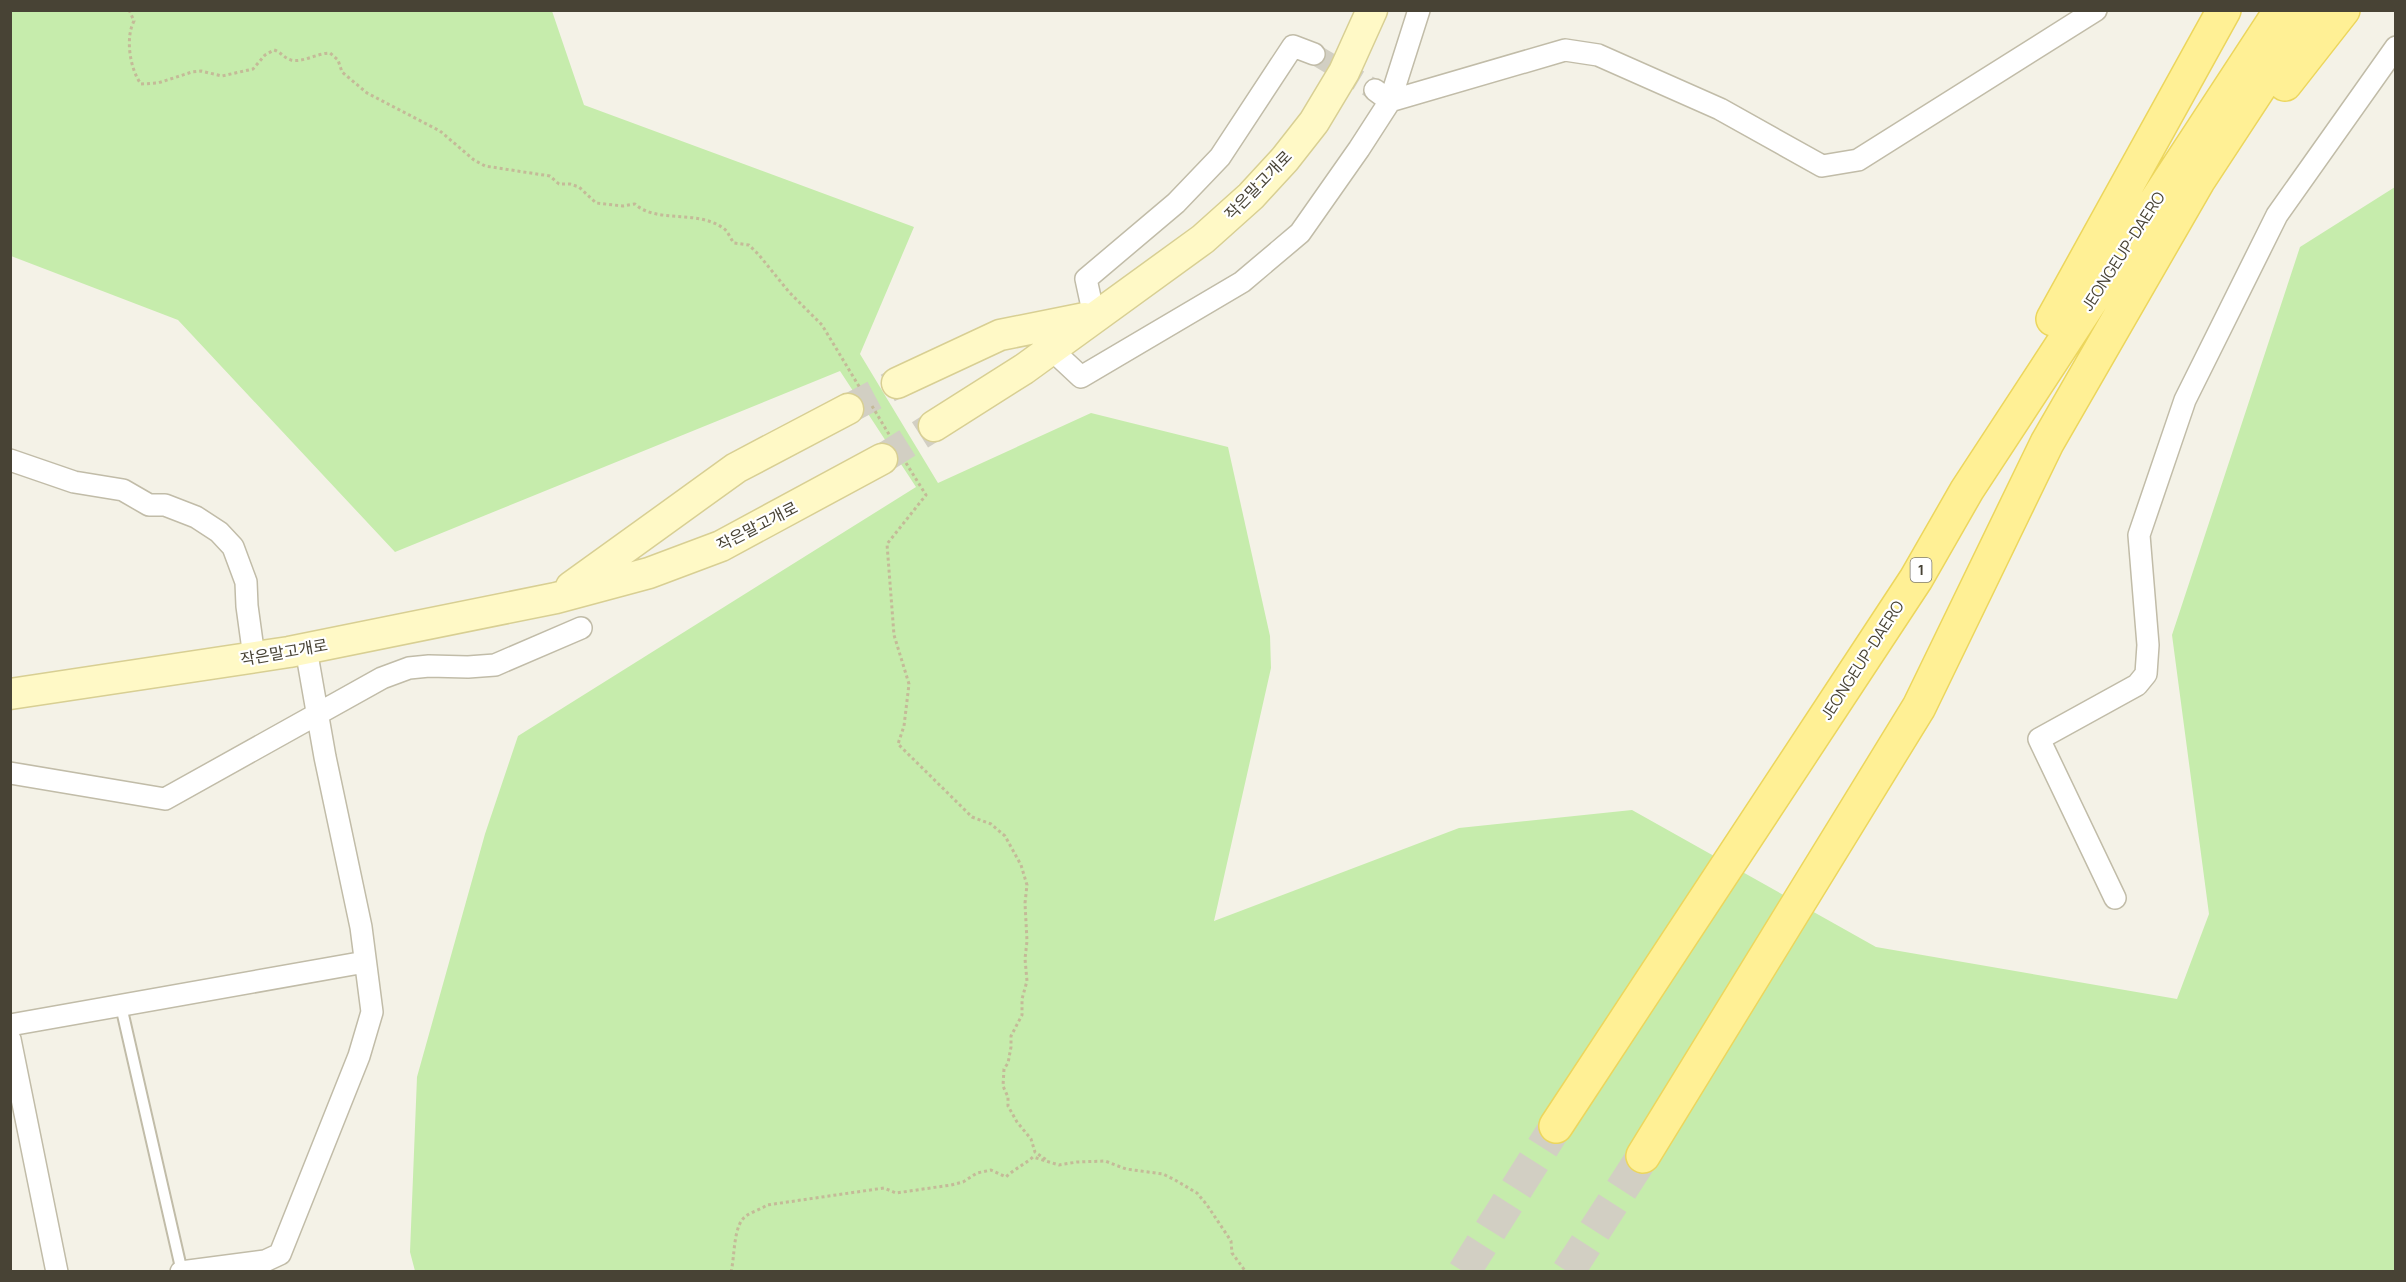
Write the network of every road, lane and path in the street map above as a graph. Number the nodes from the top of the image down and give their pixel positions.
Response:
1 (129, 10) edge
2 (1372, 10) edge
3 (1419, 10) edge
4 (2096, 10) edge
5 (2224, 10) edge
6 (2281, 10) edge
7 (2310, 10) edge
8 (2343, 10) edge
9 (2396, 47) edge
10 (1314, 54) tunnel mouth
11 (1383, 95) junction
12 (1094, 316) junction
13 (1051, 349) junction
14 (897, 382) tunnel mouth
15 (861, 403) junction
16 (934, 426) tunnel mouth
17 (2048, 443) junction
18 (893, 453) junction
19 (10, 460) edge
20 (1916, 579) junction
21 (556, 598) junction
22 (581, 628) dead end
23 (306, 649) junction
24 (254, 657) junction
25 (10, 694) edge
26 (317, 716) junction
27 (10, 773) edge
28 (2115, 898) dead end
29 (365, 962) junction
30 (121, 1006) junction
31 (10, 1025) edge
32 (10, 1038) edge
33 (1556, 1126) tunnel mouth
34 (1643, 1156) tunnel mouth
35 (1048, 1161) junction
36 (182, 1271) edge
37 (57, 1272) edge
38 (731, 1272) edge
39 (1246, 1272) edge

1 - 15 path
2 - 12 street, 작은말고개로
3 - 11 street
4 - 11 street
5 - 20 main road
6 - 20 main road, JEONGEUP-DAERO / 1
7 - 17 main road, JEONGEUP-DAERO
8 - 17 main road
9 - 28 street
10 - 12 street
11 - 13 street
12 - 13 street, 작은말고개로
12 - 14 street, 작은말고개로
13 - 16 street, 작은말고개로
15 - 18 path
15 - 21 street, 작은말고개로
17 - 34 main road, JEONGEUP-DAERO
18 - 21 street, 작은말고개로
18 - 35 path
19 - 24 street
20 - 33 main road, JEONGEUP-DAERO / 1
21 - 23 street, 작은말고개로
22 - 26 street
23 - 24 street, 작은말고개로
23 - 26 street
24 - 25 street, 작은말고개로
26 - 27 street
26 - 29 street
29 - 30 street
29 - 36 street
30 - 31 street
30 - 36 lane
32 - 37 street
35 - 38 path
35 - 39 path

